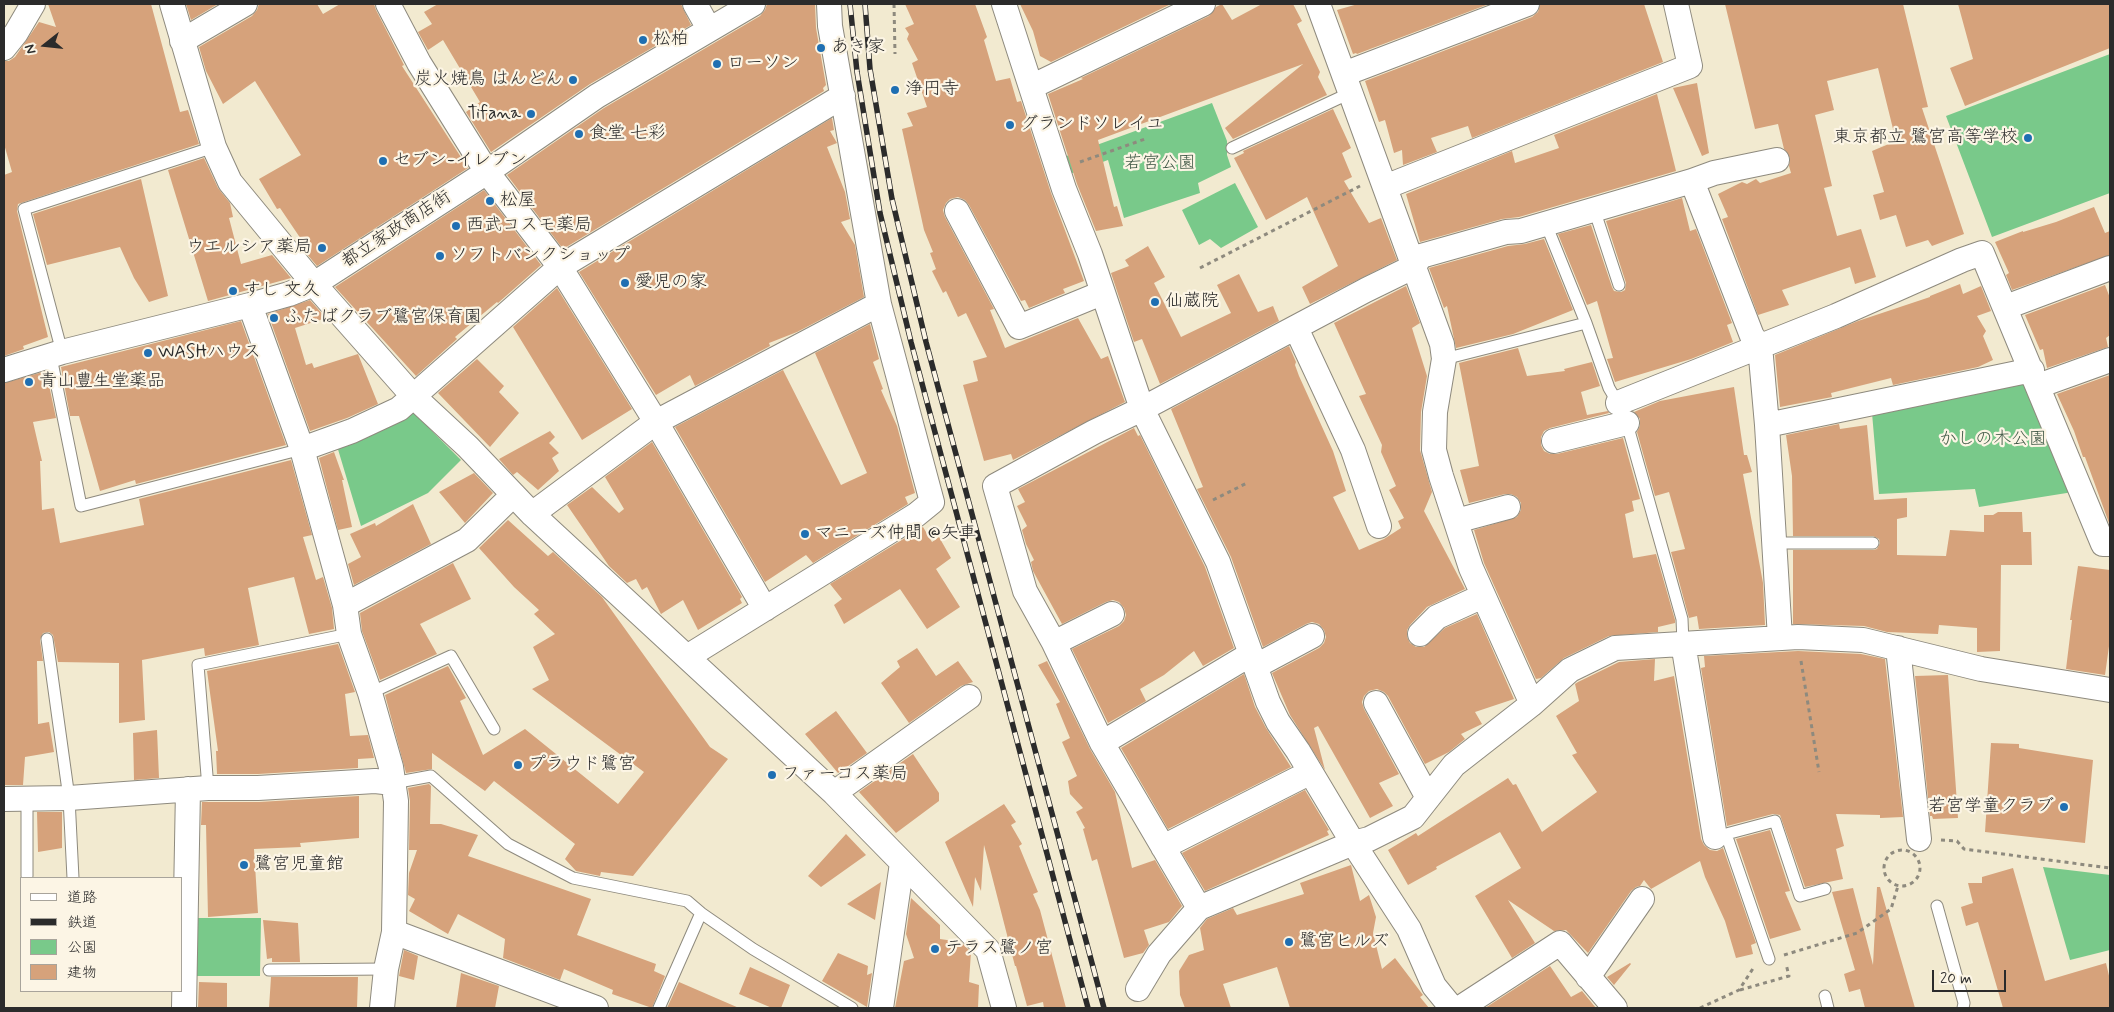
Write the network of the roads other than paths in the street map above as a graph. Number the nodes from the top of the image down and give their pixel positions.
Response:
1 (33, 4) edge
2 (172, 4) edge
3 (244, 4) edge
4 (388, 4) edge
5 (695, 4) edge
6 (753, 4) edge
7 (829, 4) edge
8 (1004, 4) edge
9 (1203, 4) edge
10 (1318, 4) edge
11 (1676, 4) edge
12 (1521, 5) edge
13 (709, 29) junction
14 (182, 42) junction
15 (4, 48) edge
16 (1347, 83) junction
17 (1031, 87) junction
18 (843, 96) junction
19 (214, 146) junction
20 (1232, 148) dead end
21 (1777, 160) dead end
22 (487, 172) junction
23 (1692, 181) junction
24 (1382, 182) junction
25 (1594, 209) junction
26 (957, 211) dead end
27 (1546, 224) junction
28 (560, 267) junction
29 (1412, 267) junction
30 (2110, 268) edge
31 (314, 284) junction
32 (1619, 285) dead end
33 (1102, 293) junction
34 (879, 304) junction
35 (250, 305) junction
36 (2006, 307) junction
37 (1586, 322) junction
38 (1296, 328) junction
39 (1760, 346) junction
40 (57, 354) junction
41 (1444, 359) junction
42 (2110, 360) edge
43 (4, 370) edge
44 (2035, 378) junction
45 (412, 396) junction
46 (1142, 409) junction
47 (1623, 413) junction
48 (656, 422) junction
49 (1767, 425) junction
50 (1554, 441) dead end
51 (302, 449) junction
52 (513, 495) junction
53 (1508, 507) dead end
54 (532, 514) junction
55 (1456, 521) junction
56 (1378, 526) dead end
57 (1775, 543) junction
58 (1873, 543) dead end
59 (2106, 544) edge
60 (1484, 596) junction
61 (345, 605) junction
62 (765, 609) junction
63 (1112, 614) dead end
64 (349, 634) junction
65 (1420, 634) dead end
66 (1312, 636) dead end
67 (1789, 637) junction
68 (47, 638) dead end
69 (1054, 643) junction
70 (1683, 643) junction
71 (1898, 648) junction
72 (688, 657) junction
73 (1253, 660) junction
74 (2110, 690) edge
75 (370, 693) junction
76 (969, 697) dead end
77 (1376, 703) dead end
78 (1532, 704) junction
79 (494, 728) dead end
80 (1102, 743) junction
81 (1309, 773) junction
82 (393, 783) junction
83 (198, 789) junction
84 (834, 793) junction
85 (1427, 796) junction
86 (69, 798) junction
87 (15, 799) edge
88 (1720, 836) junction
89 (1353, 843) junction
90 (1163, 848) junction
91 (1919, 850) road end
92 (902, 863) junction
93 (27, 876) dead end
94 (72, 877) edge
95 (1826, 889) dead end
96 (1642, 899) dead end
97 (1937, 906) dead end
98 (1199, 908) junction
99 (701, 913) junction
100 (394, 932) junction
101 (1769, 959) road end
102 (386, 969) junction
103 (269, 970) dead end
104 (1588, 976) junction
105 (1138, 989) dead end
106 (1825, 996) dead end
107 (184, 1008) edge
108 (382, 1008) edge
109 (596, 1008) edge
110 (659, 1008) edge
111 (852, 1008) edge
112 (882, 1008) edge
113 (1004, 1008) edge
114 (1452, 1008) edge
115 (1460, 1008) edge
116 (1615, 1008) edge
117 (1828, 1008) edge
118 (1963, 1008) edge

1 - 15 street
2 - 14 street
3 - 14 street
4 - 22 street
5 - 13 street
6 - 13 street, 都立家政商店街
7 - 18 street
8 - 17 street
9 - 17 street
10 - 16 street
11 - 24 street
12 - 16 street
13 - 22 street, 都立家政商店街
14 - 19 street
16 - 20 lane
16 - 24 street
17 - 33 street
18 - 28 street
18 - 34 street
19 - 31 street
19 - 40 lane
21 - 23 street
22 - 28 street
22 - 31 street, 都立家政商店街
23 - 25 street
23 - 39 street
24 - 29 street
25 - 27 street
25 - 32 lane
26 - 33 street
27 - 29 street
27 - 37 lane
28 - 45 street
28 - 48 street
29 - 38 street
29 - 41 street
30 - 36 street
31 - 35 street, 都立家政商店街
31 - 45 street
33 - 46 street
34 - 48 street
34 - 62 street
35 - 40 street, 都立家政商店街
35 - 51 street
36 - 39 street
36 - 44 street
37 - 41 lane
37 - 47 lane
38 - 46 street
38 - 56 street
39 - 47 street
39 - 49 street
40 - 43 street, 都立家政商店街
40 - 51 lane
41 - 55 street
42 - 44 street
44 - 49 street
44 - 59 street
45 - 51 street
45 - 52 street
46 - 69 street
46 - 73 street
47 - 50 street
47 - 70 lane
48 - 54 street
48 - 62 street
49 - 57 street
51 - 61 street
52 - 54 street
52 - 61 street
53 - 55 street
54 - 72 street
55 - 60 street
57 - 58 lane
57 - 67 street
60 - 65 street
60 - 78 street
61 - 64 street
62 - 72 street
63 - 69 street
64 - 75 street
64 - 83 lane
66 - 73 street
67 - 70 street
67 - 71 street
68 - 86 lane
69 - 80 street
70 - 78 street
70 - 88 street
71 - 74 street
71 - 91 street
72 - 84 street
73 - 80 street
73 - 81 street
75 - 79 lane
75 - 82 street
76 - 84 street
77 - 85 street
78 - 85 street
80 - 90 street
81 - 89 street
81 - 90 street
82 - 83 street
82 - 99 lane
82 - 100 street
83 - 86 street
83 - 107 street
84 - 92 street
85 - 89 street
86 - 87 street
86 - 94 lane
87 - 93 lane
88 - 95 lane
88 - 101 lane
89 - 98 street
89 - 114 street
90 - 98 street
92 - 112 street
92 - 113 street
96 - 104 street
97 - 118 lane
98 - 105 street
99 - 110 lane
99 - 111 lane
100 - 102 street
100 - 109 street
102 - 103 lane
102 - 108 street
104 - 115 street
104 - 116 street
106 - 117 lane

